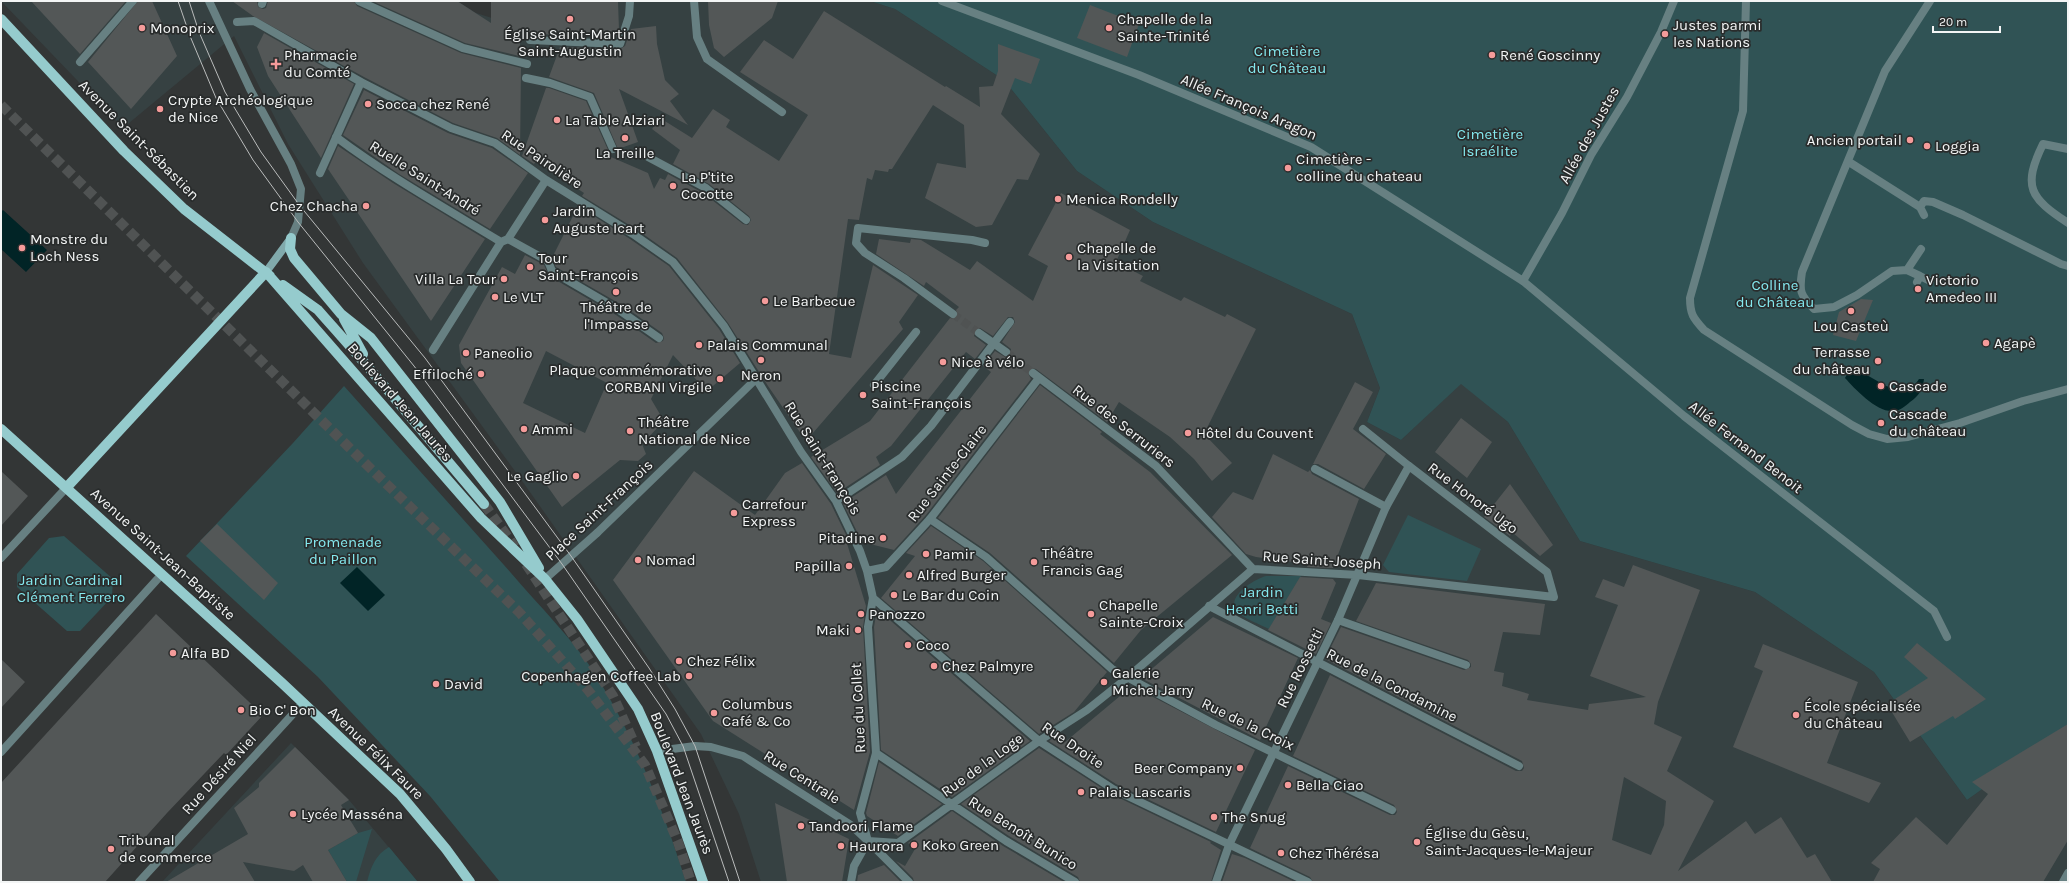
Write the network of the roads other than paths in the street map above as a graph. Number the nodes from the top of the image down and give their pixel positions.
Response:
1 (133, 1) edge
2 (210, 1) edge
3 (359, 1) edge
4 (630, 1) edge
5 (694, 1) edge
6 (942, 1) edge
7 (1674, 1) edge
8 (1746, 1) edge
9 (1930, 1) edge
10 (1, 19) edge
11 (237, 22) dead end
12 (530, 40) dead end
13 (80, 62) dead end
14 (527, 64) dead end
15 (526, 78) dead end
16 (361, 82) junction
17 (782, 112) dead end
18 (336, 137) junction
19 (2068, 149) edge
20 (613, 150) dead end
21 (648, 157) dead end
22 (1849, 162) junction
23 (320, 173) dead end
24 (546, 180) junction
25 (1920, 206) junction
26 (1924, 215) dead end
27 (746, 220) dead end
28 (2068, 223) edge
29 (291, 238) junction
30 (505, 240) junction
31 (985, 243) dead end
32 (1921, 249) dead end
33 (2068, 266) edge
34 (1907, 270) junction
35 (266, 272) junction
36 (1523, 281) junction
37 (1930, 281) dead end
38 (342, 314) junction
39 (953, 314) tunnel mouth
40 (1010, 322) dead end
41 (916, 332) dead end
42 (980, 333) tunnel mouth
43 (659, 338) dead end
44 (994, 344) junction
45 (433, 350) dead end
46 (1006, 352) tunnel mouth
47 (746, 359) joint
48 (370, 368) junction
49 (1036, 376) joint
50 (757, 378) junction
51 (874, 385) dead end
52 (2068, 389) edge
53 (1363, 428) dead end
54 (1, 429) edge
55 (1409, 466) junction
56 (1315, 469) dead end
57 (66, 487) junction
58 (836, 501) junction
59 (484, 504) tunnel mouth
60 (1386, 507) junction
61 (930, 519) junction
62 (1, 558) edge
63 (1253, 569) junction
64 (867, 570) junction
65 (162, 574) junction
66 (1358, 575) junction
67 (545, 579) junction
68 (1554, 597) joint
69 (873, 598) junction
70 (1209, 606) junction
71 (1338, 620) junction
72 (1947, 637) dead end
73 (1318, 663) junction
74 (1466, 665) dead end
75 (1127, 678) junction
76 (303, 703) junction
77 (1039, 741) junction
78 (656, 751) junction
79 (1, 752) edge
80 (876, 753) junction
81 (1274, 753) junction
82 (1519, 766) dead end
83 (951, 804) junction
84 (1392, 810) dead end
85 (868, 841) junction
86 (1229, 845) junction
87 (2068, 874) edge
88 (139, 882) edge
89 (470, 882) edge
90 (703, 882) edge
91 (851, 882) edge
92 (909, 882) edge
93 (1075, 882) edge
94 (1216, 882) edge
95 (1308, 882) edge
96 (2063, 882) edge

1 - 13 street
2 - 29 street, Boulevard Jean Jaurès
3 - 14 street
4 - 12 street
5 - 17 street
6 - 36 street, Allée François Aragon
7 - 36 street, Allée des Justes
8 - 52 street
9 - 22 street
10 - 35 main road, Avenue Saint-Sébastien
11 - 16 street, Rue Pairolière
15 - 20 street
16 - 18 street
16 - 24 street, Rue Pairolière
18 - 23 street
18 - 30 street, Ruelle Saint-André
19 - 28 street
21 - 27 street
22 - 25 street
22 - 34 street
24 - 30 street
24 - 47 street, Rue Pairolière
25 - 26 street
25 - 33 street
29 - 35 main road, Boulevard Jean Jaurès
29 - 38 main road, Boulevard Jean Jaurès
30 - 43 street, Ruelle Saint-André
30 - 45 street
31 - 39 street
32 - 34 street
34 - 37 street
35 - 48 main road
35 - 57 main road
35 - 67 main road, Boulevard Jean Jaurès
36 - 72 street, Allée Fernand Benoit
38 - 48 main road
38 - 67 main road, Boulevard Jean Jaurès
40 - 44 street
41 - 51 street
42 - 44 street
44 - 46 street
44 - 58 street
47 - 50 street, Rue Saint-François
48 - 59 main road
49 - 61 street, Rue Sainte-Claire
49 - 63 street, Rue des Serruriers
50 - 58 street, Rue Saint-François
50 - 67 street, Place Saint-François
53 - 55 street, Rue Honoré Ugo
54 - 57 main road, Avenue Saint-Jean-Baptiste
55 - 60 street, Rue Rossetti
55 - 68 street, Rue Honoré Ugo
56 - 60 street
57 - 62 street
57 - 65 main road, Avenue Saint-Jean-Baptiste
58 - 64 street, Rue Saint-François
60 - 66 street, Rue Rossetti
61 - 64 street, Rue Sainte-Claire
61 - 75 street, Rue de la Croix
63 - 66 street, Rue Saint-Joseph
63 - 70 street, Rue Saint-Joseph
64 - 69 street, Rue Saint-François
65 - 76 main road, Avenue Saint-Jean-Baptiste
65 - 79 street
66 - 68 street, Rue Saint-Joseph
66 - 71 street, Rue Rossetti
67 - 78 main road, Boulevard Jean Jaurès
69 - 77 street, Rue Droite
69 - 80 street, Rue du Collet
70 - 73 street, Rue de la Condamine
70 - 75 street, Rue Saint-Joseph
71 - 73 street, Rue Rossetti
71 - 74 street
73 - 81 street, Rue Rossetti
73 - 82 street, Rue de la Condamine
75 - 77 street, Rue de la Loge
75 - 81 street, Rue de la Croix
76 - 88 street, Rue Désiré Niel
76 - 89 main road, Avenue Félix Faure
77 - 83 street, Rue de la Loge
77 - 86 street, Rue Droite
78 - 85 street, Rue Centrale
78 - 90 main road, Boulevard Jean Jaurès
80 - 83 street, Rue Benoît Bunico
80 - 85 street, Rue du Collet
81 - 84 street, Rue de la Croix
81 - 86 street, Rue Rossetti
83 - 85 street, Rue de la Loge
83 - 93 street, Rue Benoît Bunico
85 - 91 street
85 - 92 street, Rue Centrale
86 - 94 street, Rue Rossetti
86 - 95 street, Rue Droite
87 - 96 street

